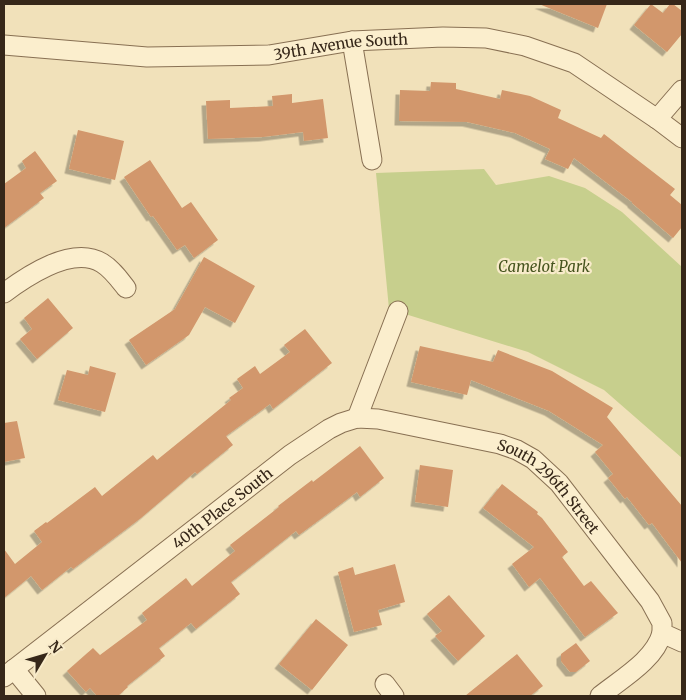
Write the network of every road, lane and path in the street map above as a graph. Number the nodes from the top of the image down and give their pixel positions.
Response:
1 (352, 41) junction
2 (4, 45) edge
3 (682, 90) edge
4 (657, 119) junction
5 (682, 138) edge
6 (372, 160) dead end
7 (126, 288) dead end
8 (4, 293) edge
9 (398, 311) dead end
10 (357, 418) junction
11 (662, 633) junction
12 (682, 642) edge
13 (9, 674) edge
14 (36, 696) edge
15 (600, 696) edge

1 - 2 street, 39th Avenue South
1 - 4 street, 39th Avenue South
1 - 6 street
3 - 4 street
4 - 5 street, 39th Avenue South
7 - 8 street
9 - 10 street
10 - 11 street, South 296th Street
10 - 13 street, 40th Place South
11 - 12 street
11 - 15 street
13 - 14 street

